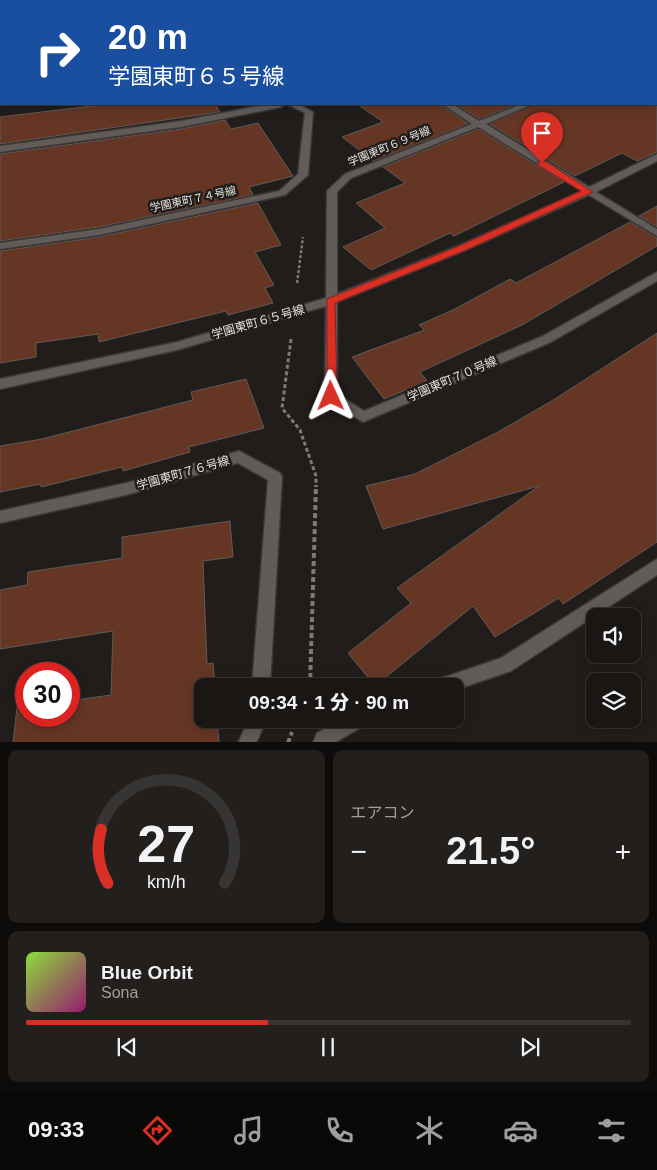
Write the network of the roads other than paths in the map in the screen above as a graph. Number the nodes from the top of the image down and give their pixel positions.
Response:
1 (276, 105) edge
2 (294, 105) edge
3 (448, 105) edge
4 (526, 105) edge
5 (479, 124) junction
6 (0, 149) edge
7 (657, 157) edge
8 (588, 192) junction
9 (657, 234) edge
10 (0, 246) edge
11 (657, 276) edge
12 (330, 301) junction
13 (0, 384) edge
14 (0, 517) edge
15 (657, 566) edge
16 (262, 678) edge
17 (464, 679) edge
18 (254, 728) edge
19 (343, 728) edge
20 (247, 742) edge
21 (322, 742) edge

1 - 6 street
2 - 10 street, 学園東町７４号線
3 - 5 street
4 - 5 street, 学園東町６９号線
5 - 8 street
5 - 12 street, 学園東町６９号線
7 - 8 street, 学園東町６５号線
8 - 9 street
8 - 12 street, 学園東町６５号線
11 - 12 street, 学園東町７０号線
12 - 13 street, 学園東町６５号線
14 - 16 street, 学園東町７６号線
15 - 17 street
18 - 20 street
19 - 21 street

